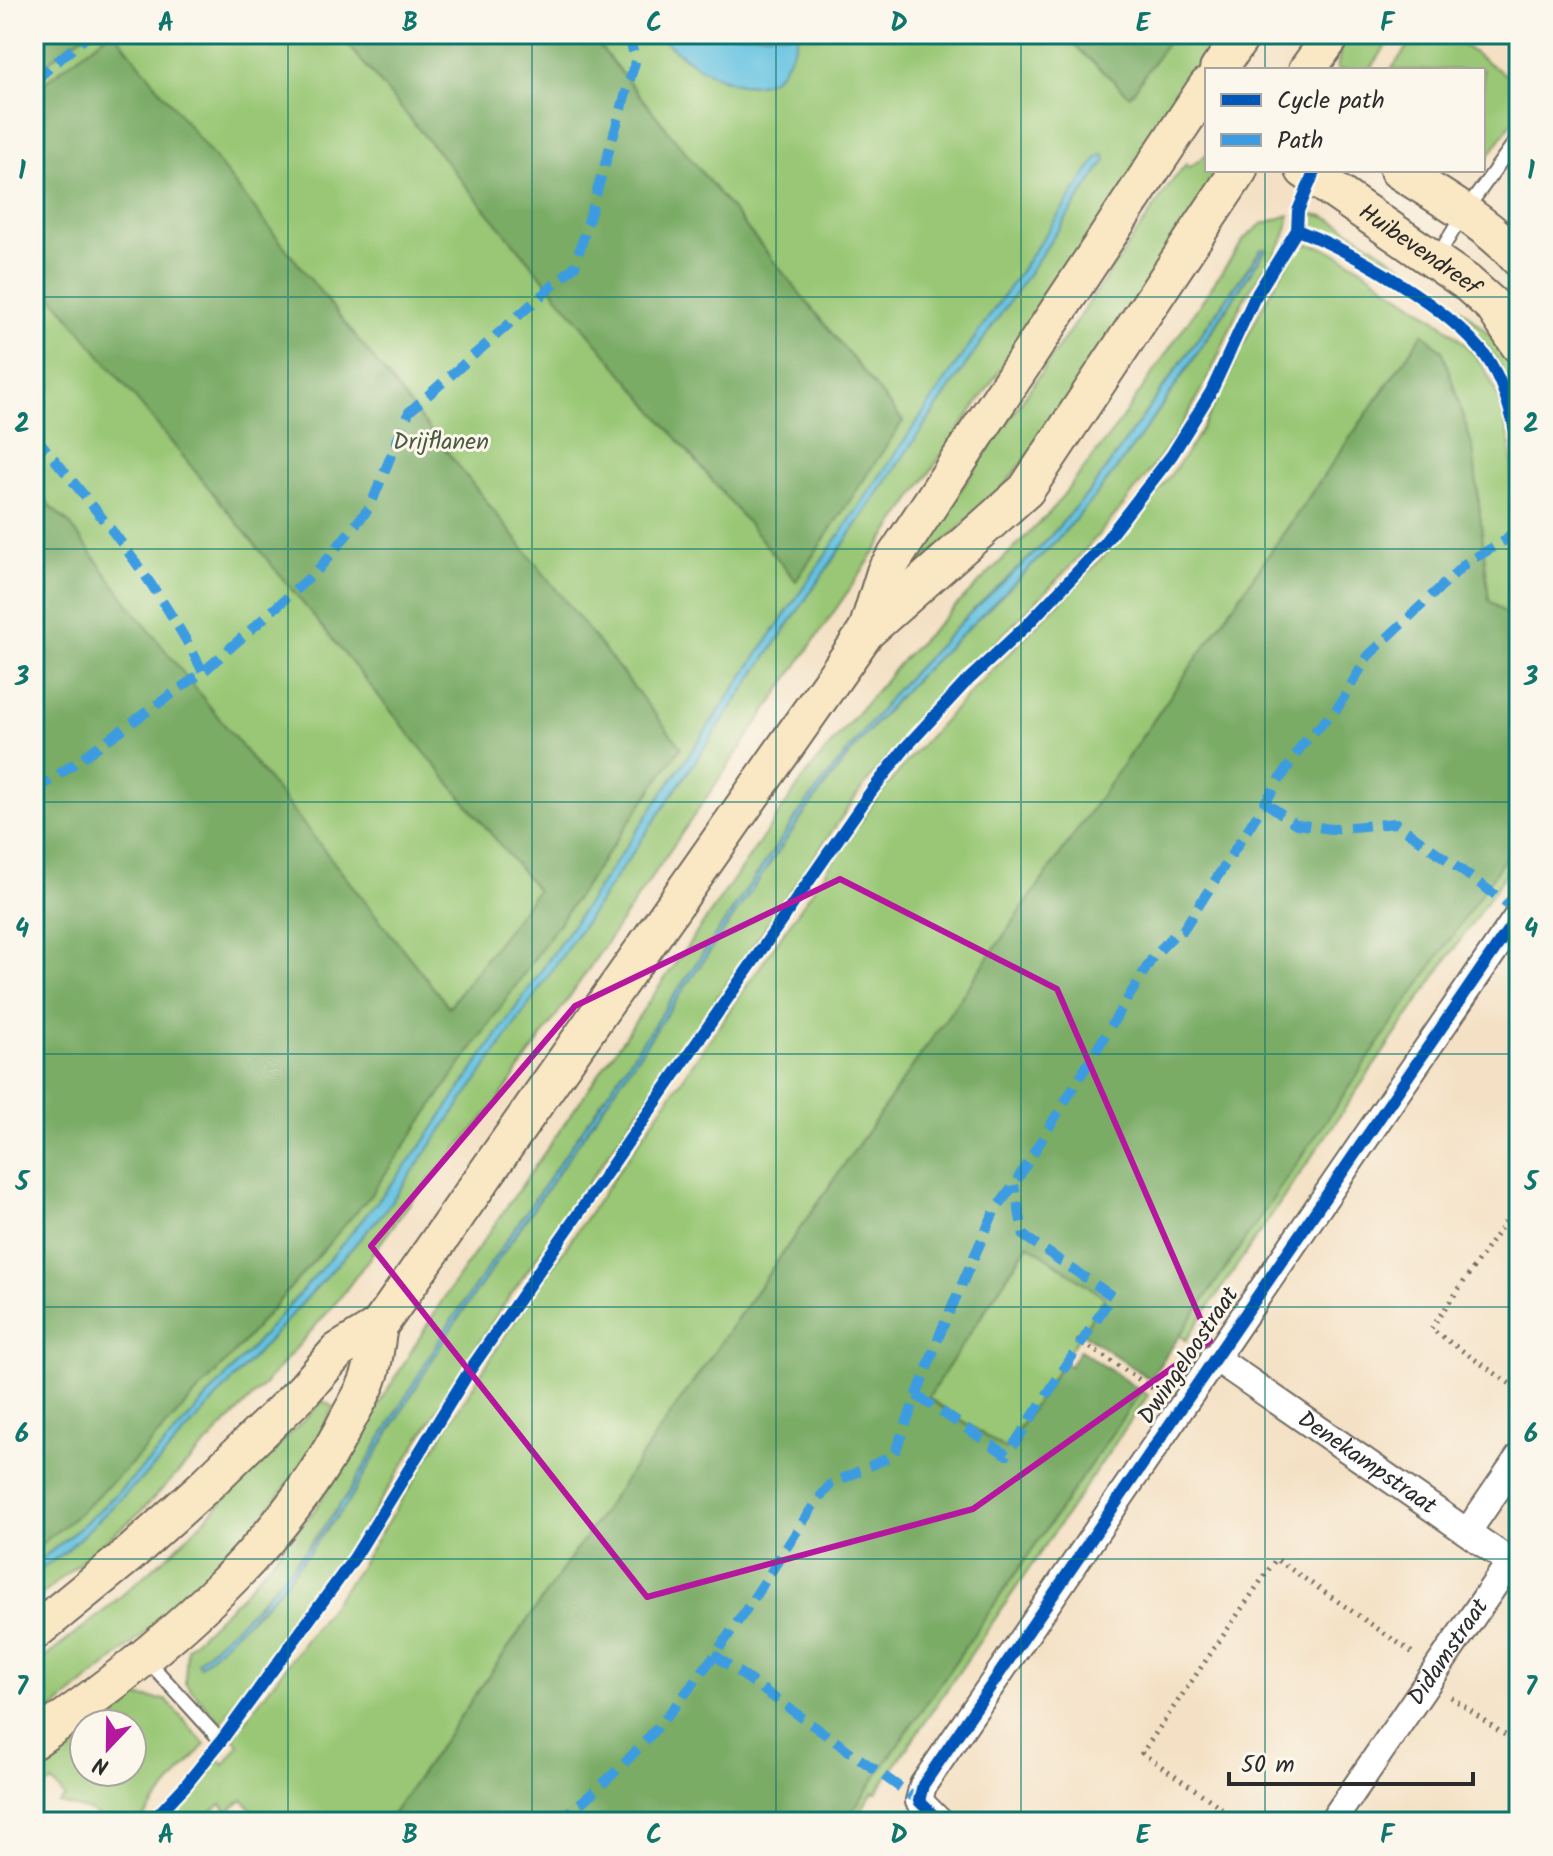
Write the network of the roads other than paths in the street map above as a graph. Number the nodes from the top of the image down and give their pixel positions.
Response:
1 (1243, 34) edge
2 (1333, 34) edge
3 (1219, 68) edge
4 (1308, 68) edge
5 (1205, 89) edge
6 (1519, 136) edge
7 (1238, 172) edge
8 (1307, 172) edge
9 (1401, 172) edge
10 (1464, 213) junction
11 (1519, 259) edge
12 (1435, 260) junction
13 (1519, 345) edge
14 (866, 632) junction
15 (1519, 914) edge
16 (379, 1326) junction
17 (1214, 1357) junction
18 (1519, 1457) edge
19 (1468, 1531) junction
20 (1514, 1565) edge
21 (34, 1632) edge
22 (145, 1658) junction
23 (34, 1740) edge
24 (221, 1741) dead end
25 (940, 1822) edge
26 (1332, 1822) edge

1 - 3 main road
2 - 4 main road
5 - 14 main road
6 - 10 lane
7 - 14 main road
8 - 12 main road, Huibevendreef
9 - 10 main road
10 - 11 main road
10 - 12 lane
12 - 13 main road, Huibevendreef
14 - 16 main road
15 - 17 street, Dwingeloostraat
16 - 21 main road
16 - 22 main road
17 - 19 street, Denekampstraat
17 - 25 street, Dwingeloostraat
18 - 19 street
19 - 20 street, Denekampstraat
20 - 26 street, Didamstraat
22 - 23 main road
22 - 24 lane

